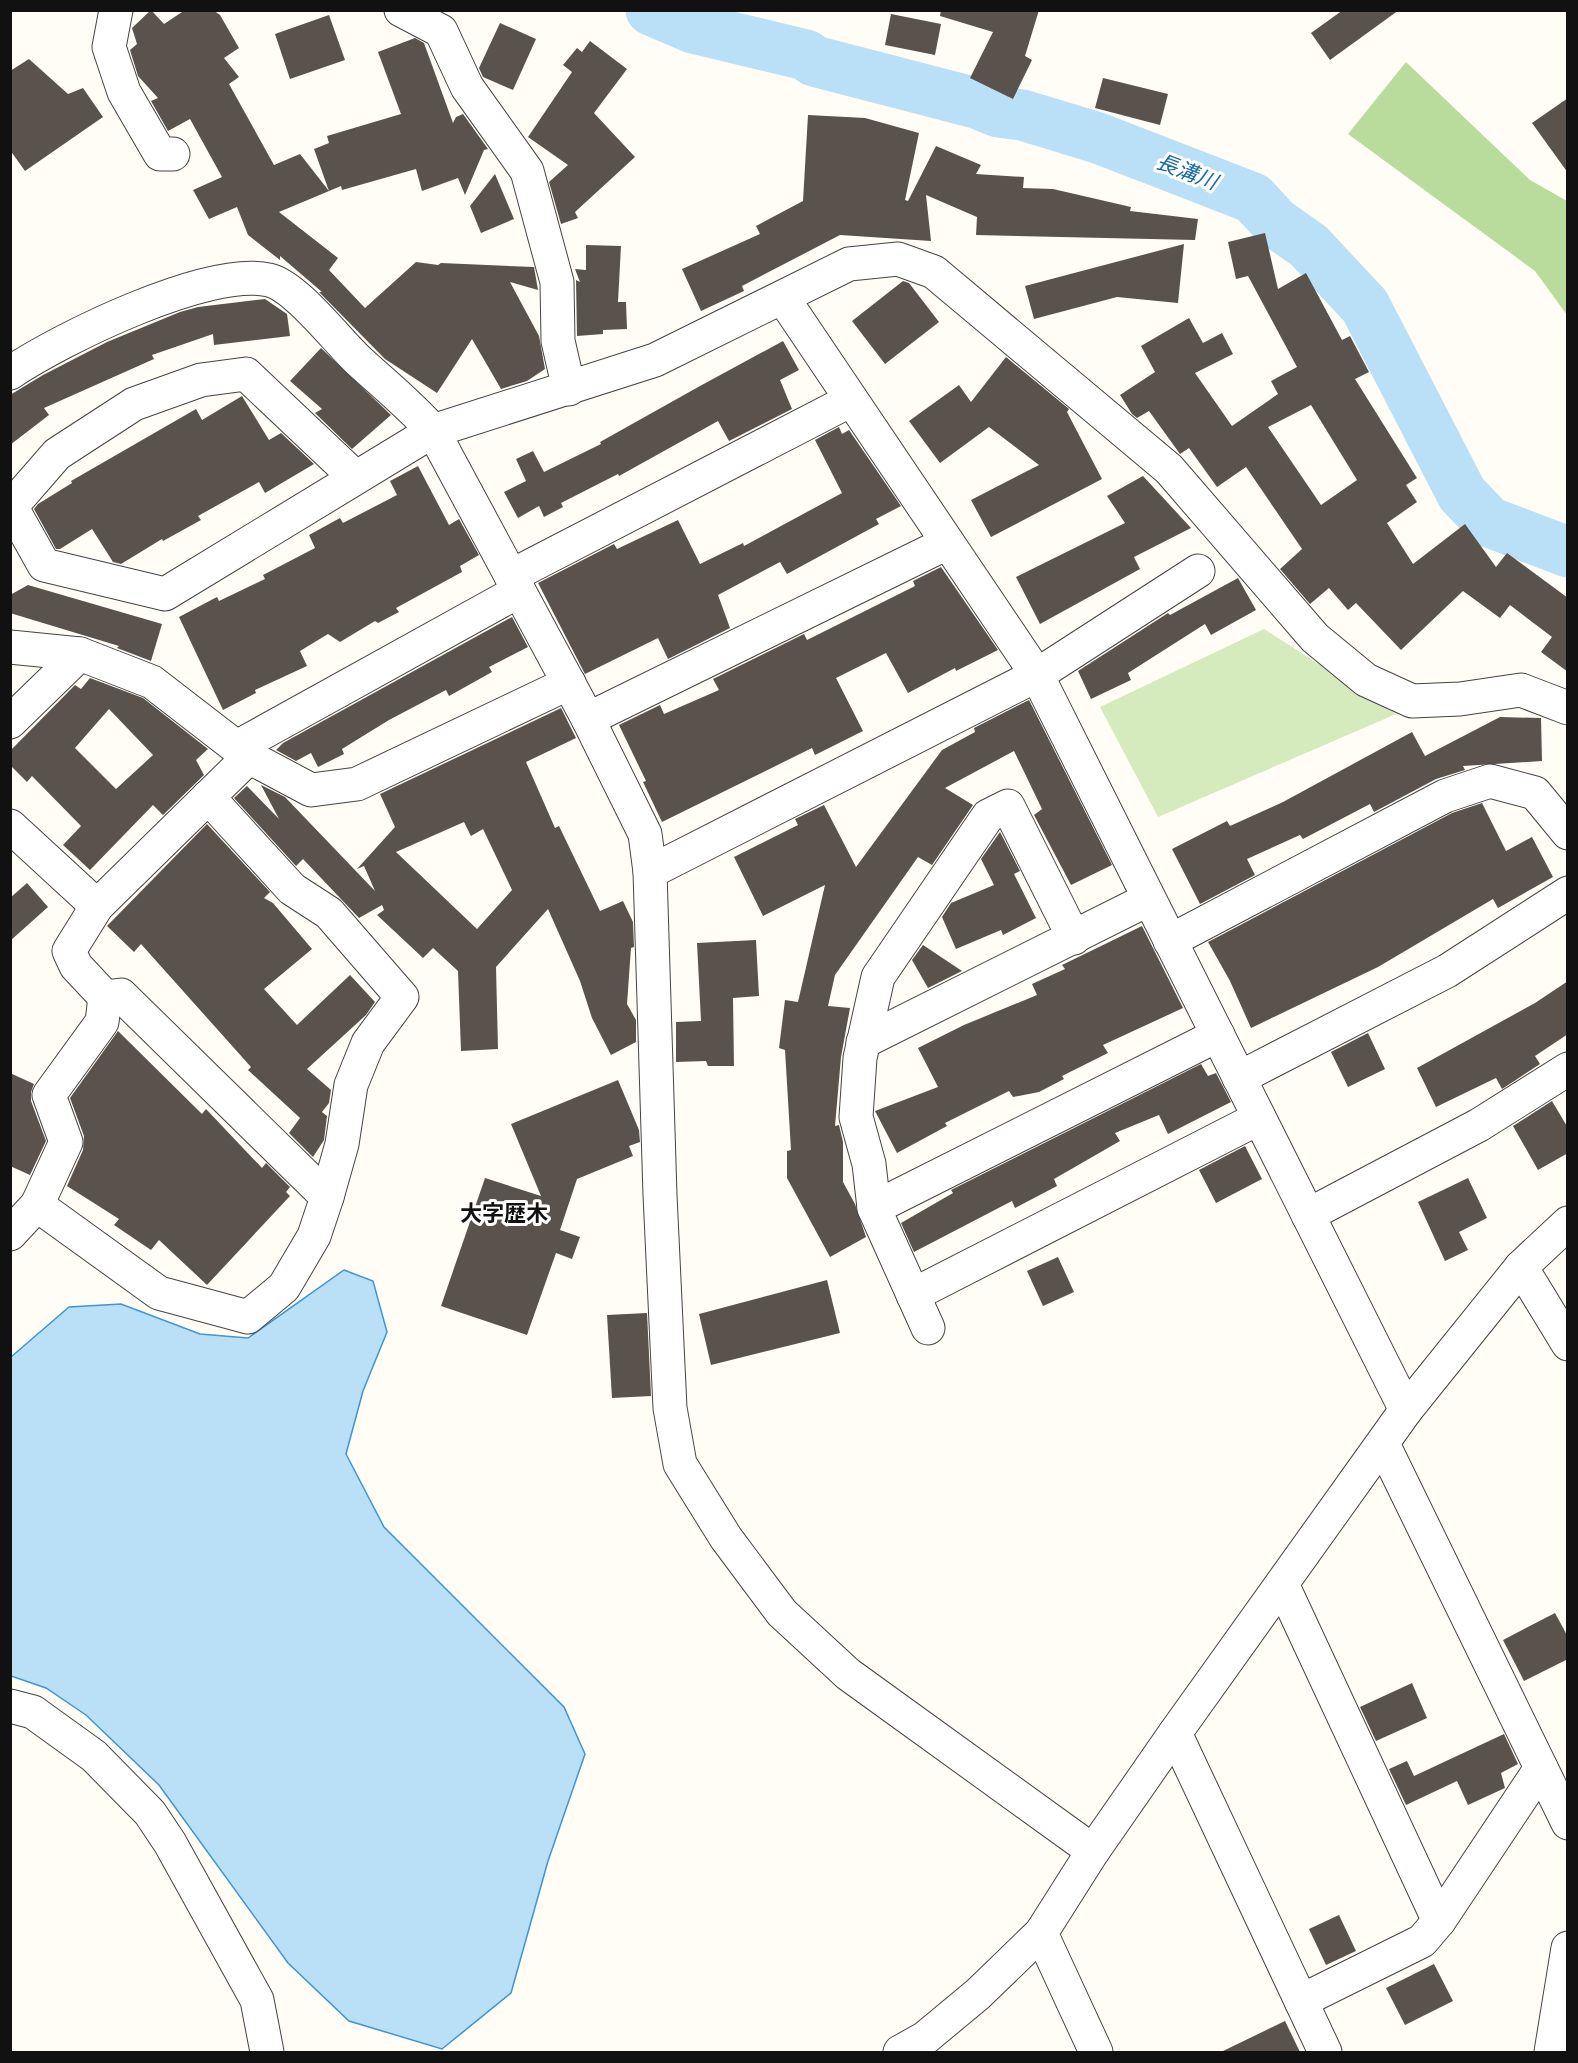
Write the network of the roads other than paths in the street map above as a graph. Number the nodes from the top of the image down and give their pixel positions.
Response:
1 (116, 10) edge
2 (401, 10) edge
3 (173, 154) dead end
4 (783, 298) junction
5 (10, 373) edge
6 (569, 389) junction
7 (851, 400) junction
8 (433, 431) junction
9 (355, 477) junction
10 (11, 508) edge
11 (946, 543) junction
12 (1198, 571) dead end
13 (515, 584) junction
14 (10, 647) edge
15 (80, 654) junction
16 (1037, 675) junction
17 (569, 683) junction
18 (1568, 708) edge
19 (588, 719) junction
20 (10, 722) edge
21 (243, 752) junction
22 (208, 797) junction
23 (10, 826) edge
24 (1568, 833) edge
25 (650, 873) junction
26 (1568, 893) edge
27 (1149, 899) junction
28 (97, 906) junction
29 (1074, 938) junction
30 (1170, 941) junction
31 (105, 997) junction
32 (1218, 1035) junction
33 (864, 1042) junction
34 (1568, 1069) edge
35 (1239, 1078) junction
36 (1259, 1118) junction
37 (327, 1197) junction
38 (37, 1205) junction
39 (874, 1208) junction
40 (1308, 1215) junction
41 (1568, 1223) edge
42 (10, 1234) edge
43 (1521, 1267) junction
44 (913, 1295) junction
45 (928, 1328) dead end
46 (1568, 1344) edge
47 (1406, 1410) junction
48 (1383, 1444) junction
49 (1282, 1584) junction
50 (10, 1706) edge
51 (1175, 1733) junction
52 (1541, 1768) junction
53 (1568, 1823) edge
54 (1093, 1851) junction
55 (1439, 1921) junction
56 (1041, 1933) junction
57 (1568, 1948) edge
58 (1301, 2001) junction
59 (919, 2048) edge
60 (267, 2052) edge
61 (1096, 2052) edge
62 (1325, 2052) edge
63 (1551, 2052) edge

1 - 3 street
2 - 6 street
4 - 6 street
4 - 7 street
4 - 18 street
5 - 8 street
6 - 8 street
7 - 11 street
7 - 13 street
8 - 9 street
8 - 13 street
9 - 10 street
9 - 10 street
11 - 16 street
11 - 19 street
12 - 16 street
13 - 17 street
13 - 21 street
14 - 15 street
15 - 20 street
15 - 21 street
16 - 25 street
16 - 27 street
17 - 19 street
17 - 21 street
19 - 25 street
21 - 22 street
22 - 28 street
22 - 37 street
23 - 28 street
24 - 30 street
25 - 54 street
26 - 35 street
27 - 29 street
27 - 30 street
28 - 31 street
29 - 33 street
29 - 33 street
30 - 32 street
31 - 37 street
31 - 38 street
32 - 35 street
32 - 39 street
33 - 39 street
34 - 40 street
35 - 36 street
36 - 40 street
36 - 44 street
37 - 38 street
38 - 42 street
39 - 44 street
40 - 47 street
41 - 43 street
43 - 46 street
43 - 47 street
44 - 45 street
47 - 48 street
48 - 49 street
48 - 52 street
49 - 51 street
49 - 55 street
50 - 60 street
51 - 54 street
51 - 58 street
52 - 53 street
52 - 55 street
54 - 56 street
55 - 58 street
56 - 59 street
56 - 61 street
57 - 63 street
58 - 62 street

